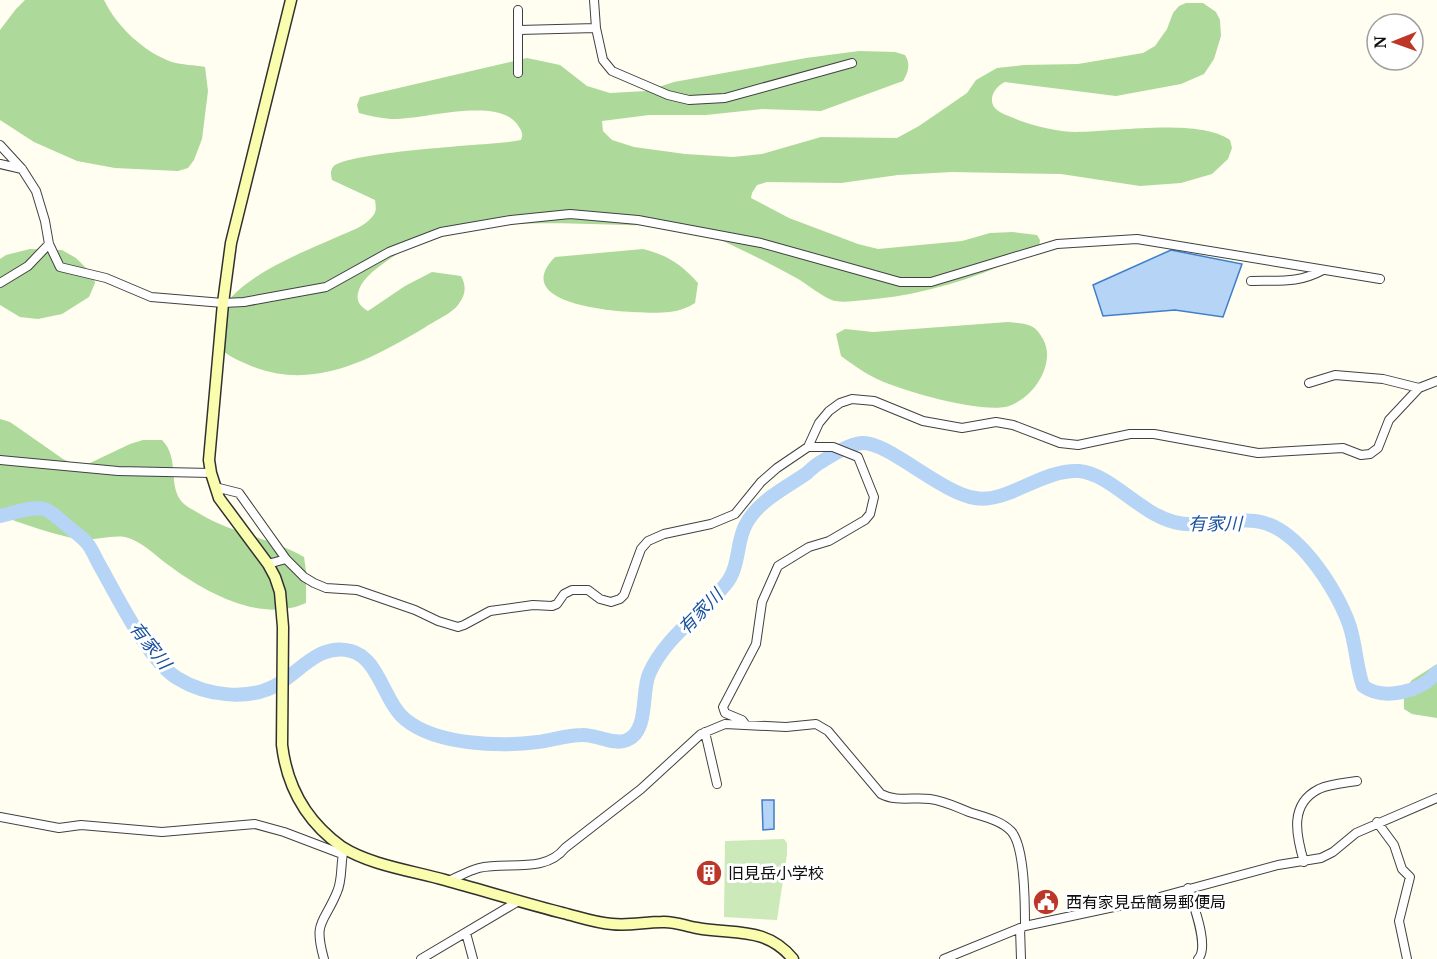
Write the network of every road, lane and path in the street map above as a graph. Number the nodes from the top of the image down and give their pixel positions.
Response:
1 (291, 0) edge
2 (594, 0) edge
3 (518, 10) dead end
4 (596, 28) junction
5 (519, 30) junction
6 (852, 63) dead end
7 (518, 74) dead end
8 (0, 145) edge
9 (0, 164) edge
10 (22, 169) junction
11 (49, 244) junction
12 (1323, 270) junction
13 (1380, 279) dead end
14 (1251, 281) dead end
15 (0, 284) edge
16 (223, 303) junction
17 (1437, 381) edge
18 (1309, 383) dead end
19 (1419, 388) junction
20 (808, 447) junction
21 (0, 460) edge
22 (211, 473) junction
23 (215, 486) junction
24 (286, 559) junction
25 (268, 564) junction
26 (746, 724) junction
27 (705, 732) junction
28 (1357, 781) dead end
29 (717, 784) dead end
30 (1437, 798) edge
31 (0, 817) edge
32 (1377, 822) junction
33 (343, 851) junction
34 (1304, 861) junction
35 (448, 881) junction
36 (1188, 888) junction
37 (517, 902) junction
38 (1023, 927) junction
39 (466, 933) junction
40 (324, 959) edge
41 (421, 959) edge
42 (473, 959) edge
43 (793, 959) edge
44 (944, 959) edge
45 (1022, 959) edge
46 (1198, 959) edge
47 (1407, 959) edge

1 - 16 street
2 - 4 street
3 - 5 street
4 - 5 street
4 - 6 street
5 - 7 street
8 - 10 street
9 - 10 street
10 - 11 street
11 - 15 street
11 - 16 street
12 - 13 street
12 - 14 street
12 - 16 street
16 - 22 street
17 - 19 street
18 - 19 street
19 - 20 street
20 - 24 street
20 - 26 street
21 - 22 street
22 - 23 street
23 - 24 street
23 - 25 street
24 - 25 street
25 - 33 street
26 - 27 street
26 - 38 street
27 - 29 street
27 - 35 street
28 - 34 street
30 - 32 street
31 - 33 street
32 - 34 street
32 - 47 street
33 - 35 street
33 - 40 street
34 - 36 street
35 - 37 street
36 - 38 street
36 - 46 street
37 - 39 street
37 - 43 street
38 - 44 street
38 - 45 street
39 - 41 street
39 - 42 street

